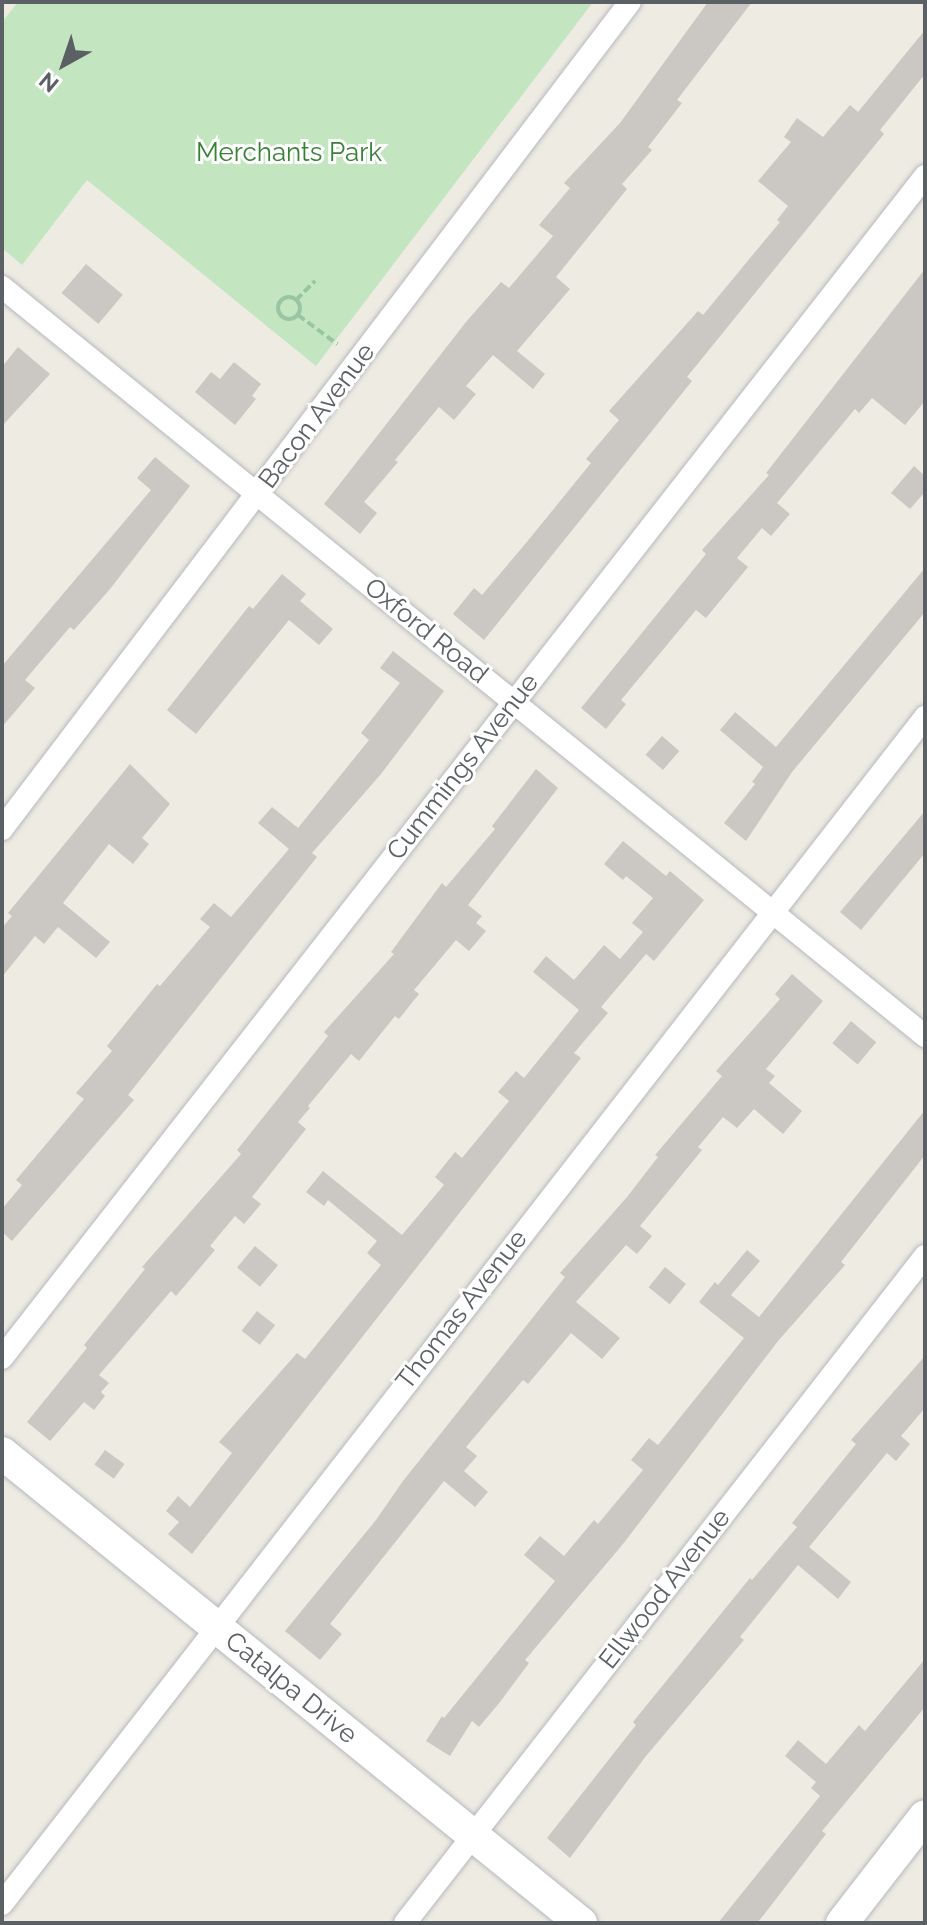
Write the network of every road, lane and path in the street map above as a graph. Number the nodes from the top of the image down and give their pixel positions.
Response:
1 (630, 2) edge
2 (925, 176) edge
3 (315, 281) dead end
4 (3, 290) edge
5 (296, 300) junction
6 (298, 315) junction
7 (337, 344) dead end
8 (257, 495) junction
9 (515, 702) junction
10 (925, 717) edge
11 (2, 829) edge
12 (772, 913) junction
13 (925, 1036) edge
14 (925, 1256) edge
15 (2, 1358) edge
16 (2, 1453) edge
17 (215, 1626) junction
18 (925, 1816) edge
19 (473, 1836) junction
20 (2, 1904) edge
21 (405, 1923) edge
22 (581, 1923) edge
23 (842, 1923) edge

1 - 8 street, Bacon Avenue
2 - 9 street, Cummings Avenue
3 - 5 path
4 - 8 street, Oxford Road
5 - 6 path
5 - 6 path
6 - 7 path
8 - 9 street, Oxford Road
8 - 11 street, Bacon Avenue
9 - 12 street, Oxford Road
9 - 15 street, Cummings Avenue
10 - 12 street, Thomas Avenue
12 - 13 street, Oxford Road
12 - 17 street, Thomas Avenue
14 - 19 street, Ellwood Avenue
16 - 17 street, Catalpa Drive
17 - 19 street, Catalpa Drive
17 - 20 street, Thomas Avenue
18 - 23 street
19 - 21 street, Ellwood Avenue
19 - 22 street, Catalpa Drive

